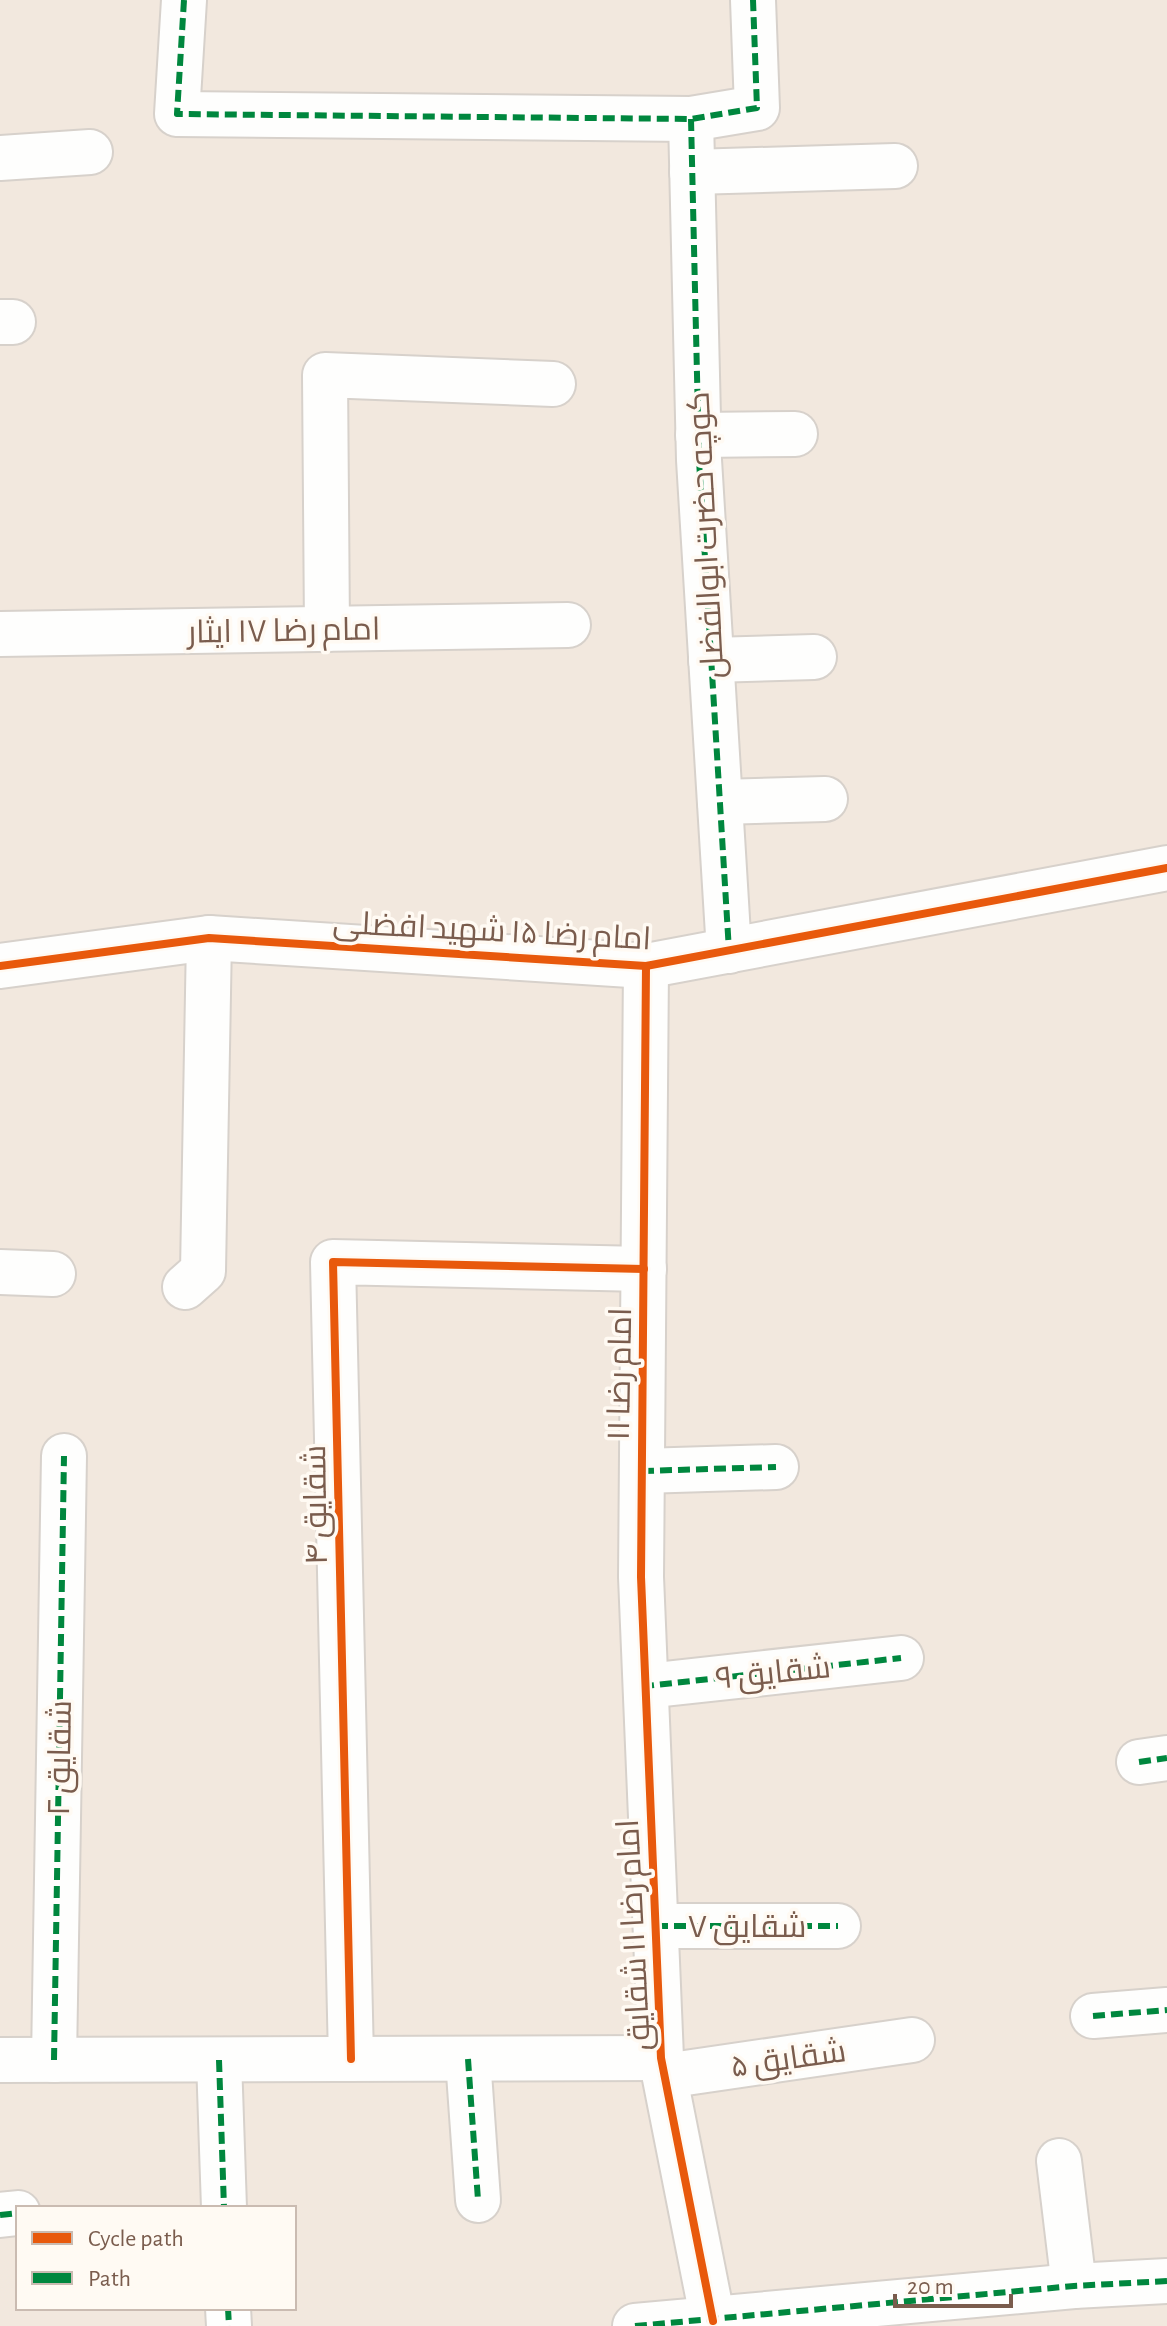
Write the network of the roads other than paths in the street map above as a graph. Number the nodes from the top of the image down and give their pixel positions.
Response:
1 (184, 0) edge
2 (753, 0) edge
3 (691, 119) junction
4 (90, 152) dead end
5 (0, 158) edge
6 (895, 166) dead end
7 (692, 172) junction
8 (553, 384) dead end
9 (795, 434) dead end
10 (698, 435) junction
11 (568, 625) dead end
12 (327, 629) junction
13 (0, 634) edge
14 (814, 657) dead end
15 (711, 660) junction
16 (825, 799) dead end
17 (720, 802) junction
18 (1167, 868) edge
19 (209, 938) junction
20 (729, 951) junction
21 (0, 966) edge
22 (646, 966) junction
23 (644, 1269) junction
24 (0, 1272) edge
25 (53, 1274) dead end
26 (185, 1287) dead end
27 (64, 1456) dead end
28 (776, 1467) dead end
29 (642, 1471) junction
30 (901, 1658) dead end
31 (646, 1686) junction
32 (656, 1926) junction
33 (838, 1926) dead end
34 (1167, 2010) edge
35 (1093, 2016) dead end
36 (912, 2040) dead end
37 (351, 2059) junction
38 (468, 2059) junction
39 (0, 2060) edge
40 (54, 2060) junction
41 (219, 2060) junction
42 (663, 2067) junction
43 (1059, 2161) dead end
44 (478, 2200) dead end
45 (224, 2206) edge
46 (1167, 2281) edge
47 (1074, 2286) junction
48 (713, 2321) junction
49 (635, 2326) edge

1 - 3 street
2 - 3 street
3 - 7 street, کوچه حضرت ابوالفضل
4 - 5 street
6 - 7 street
7 - 10 street, کوچه حضرت ابوالفضل
8 - 12 street
9 - 10 street
10 - 15 street, کوچه حضرت ابوالفضل
11 - 12 street, امام رضا ۱۷ ایثار
12 - 13 street, امام رضا ۱۷ ایثار
14 - 15 street
15 - 17 street, کوچه حضرت ابوالفضل
16 - 17 street
17 - 20 street, کوچه حضرت ابوالفضل
18 - 20 street, امام رضا ۱۵ شهید افضلی
19 - 21 street, امام رضا ۱۵ شهید افضلی
19 - 22 street, امام رضا ۱۵ شهید افضلی
19 - 26 street
20 - 22 street, امام رضا ۱۵ شهید افضلی
22 - 23 street, امام رضا ۱۱
23 - 29 street, امام رضا ۱۱
23 - 37 street, شقایق ۴
24 - 25 street
27 - 40 street, شقایق ۲
28 - 29 street
29 - 31 street, امام رضا ۱۱
30 - 31 street, شقایق ۹
31 - 32 street, امام رضا ۱۱ شقایق
32 - 33 street, شقایق ۷
32 - 42 street, امام رضا ۱۱ شقایق
34 - 35 street
36 - 42 street, شقایق ۵
37 - 38 street, امام رضا ۱۱ شقایق
37 - 41 street, امام رضا ۱۱ شقایق
38 - 42 street, امام رضا ۱۱ شقایق
38 - 44 street
39 - 40 street, امام رضا ۱۱ شقایق
40 - 41 street, امام رضا ۱۱ شقایق
41 - 45 street
42 - 48 street, امام رضا ۱۱ شقایق
43 - 47 street
46 - 47 street
47 - 48 street
48 - 49 street

